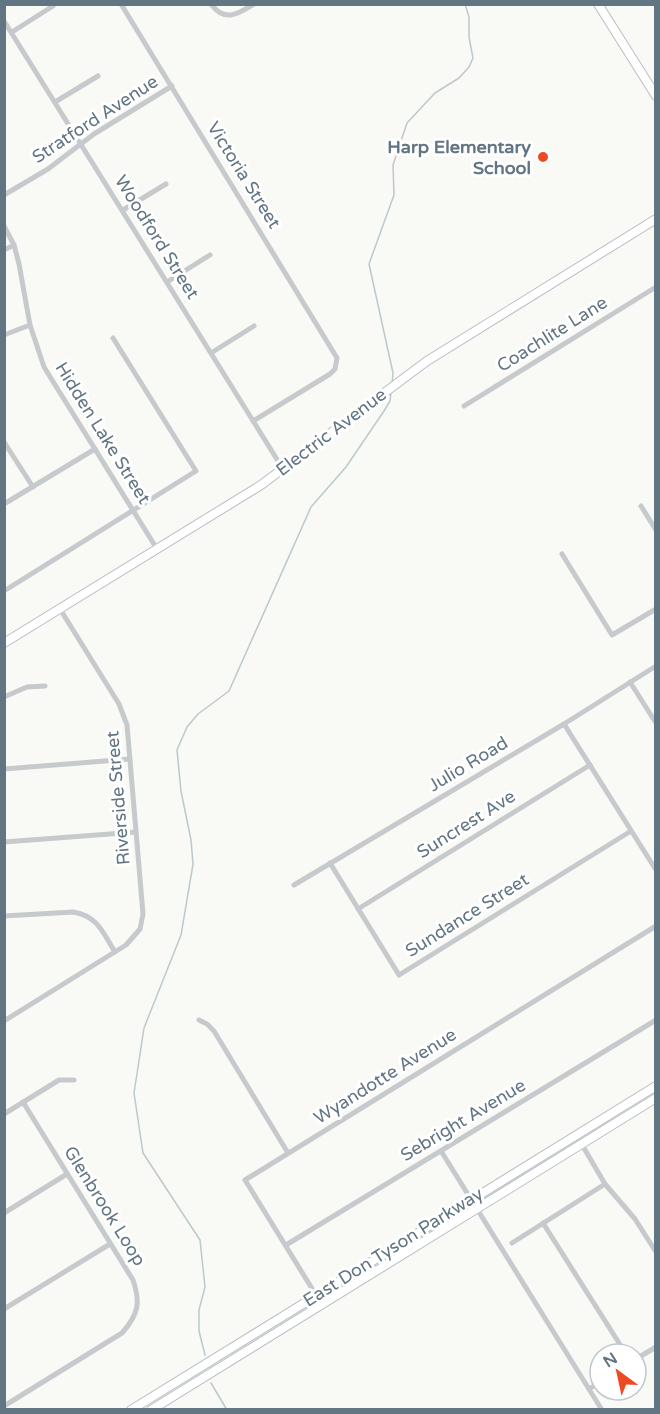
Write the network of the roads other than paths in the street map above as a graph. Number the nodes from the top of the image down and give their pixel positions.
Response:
1 (121, 4) edge
2 (211, 4) edge
3 (254, 4) edge
4 (598, 4) edge
5 (53, 6) edge
6 (4, 21) edge
7 (12, 32) junction
8 (98, 76) dead end
9 (172, 86) junction
10 (656, 96) edge
11 (55, 102) junction
12 (82, 144) junction
13 (165, 184) dead end
14 (4, 195) edge
15 (123, 210) junction
16 (656, 219) edge
17 (4, 226) edge
18 (14, 245) junction
19 (4, 250) edge
20 (210, 255) dead end
21 (167, 282) junction
22 (656, 287) edge
23 (30, 325) junction
24 (254, 326) dead end
25 (4, 335) edge
26 (113, 338) dead end
27 (211, 353) junction
28 (464, 406) dead end
29 (253, 421) junction
30 (4, 442) edge
31 (95, 449) junction
32 (283, 470) junction
33 (33, 487) junction
34 (4, 504) edge
35 (641, 506) dead end
36 (133, 510) junction
37 (656, 530) edge
38 (157, 549) junction
39 (562, 554) dead end
40 (4, 591) edge
41 (60, 609) junction
42 (656, 609) edge
43 (4, 643) edge
44 (656, 666) edge
45 (630, 682) junction
46 (45, 686) dead end
47 (4, 697) edge
48 (656, 723) edge
49 (564, 724) junction
50 (130, 759) junction
51 (590, 765) junction
52 (4, 769) edge
53 (631, 831) junction
54 (136, 832) junction
55 (4, 842) edge
56 (330, 863) junction
57 (656, 870) edge
58 (294, 885) dead end
59 (358, 909) junction
60 (4, 916) edge
61 (656, 926) edge
62 (115, 952) junction
63 (199, 1020) dead end
64 (656, 1020) edge
65 (4, 1021) edge
66 (74, 1080) dead end
67 (652, 1088) edge
68 (655, 1098) edge
69 (23, 1102) junction
70 (4, 1114) edge
71 (582, 1143) junction
72 (441, 1151) junction
73 (288, 1153) junction
74 (67, 1174) junction
75 (605, 1184) junction
76 (470, 1199) junction
77 (476, 1208) junction
78 (4, 1213) edge
79 (543, 1223) junction
80 (512, 1243) dead end
81 (110, 1244) junction
82 (286, 1245) junction
83 (656, 1252) edge
84 (316, 1295) junction
85 (4, 1309) edge
86 (618, 1342) edge
87 (588, 1386) edge
88 (5, 1408) edge
89 (131, 1410) edge
90 (151, 1410) edge

1 - 9 street, Victoria Street
2 - 3 street
4 - 10 main road
5 - 7 street
6 - 7 street, Woodford Street
7 - 11 street, Woodford Street
8 - 11 street
9 - 12 street, Stratford Avenue
9 - 29 street, Victoria Street
11 - 12 street, Woodford Street
12 - 14 street, Stratford Avenue
12 - 15 street, Woodford Street
13 - 15 street
15 - 21 street, Woodford Street
16 - 32 main road, Electric Avenue
17 - 18 street, Hidden Lake Street
18 - 19 street
18 - 23 street, Hidden Lake Street
20 - 21 street
21 - 27 street, Woodford Street
22 - 28 street, Coachlite Lane
23 - 25 street
23 - 31 street, Hidden Lake Street
24 - 27 street
26 - 36 street
27 - 29 street, Woodford Street
29 - 32 street, Woodford Street
30 - 33 street
31 - 33 street
31 - 36 street, Hidden Lake Street
32 - 38 main road, Electric Avenue
33 - 34 street
35 - 37 street
36 - 38 street, Hidden Lake Street
36 - 40 street
38 - 41 main road, Electric Avenue
39 - 42 street
41 - 43 main road, Electric Avenue
41 - 50 street, Riverside Street
44 - 45 street, Julio Road
45 - 48 street
45 - 49 street, Julio Road
46 - 47 street
49 - 51 street
49 - 56 street, Julio Road
50 - 52 street
50 - 54 street, Riverside Street
51 - 53 street
51 - 59 street, Suncrest Ave
53 - 57 street
53 - 59 street, Sundance Street
54 - 55 street
54 - 62 street, Riverside Street
56 - 58 street, Julio Road
56 - 59 street, Sundance Street
60 - 62 street
61 - 73 street, Wyandotte Avenue
62 - 65 street
63 - 73 street
64 - 72 street, Sebright Avenue
66 - 69 street
67 - 68 street
67 - 76 main road, East Don Tyson Parkway
68 - 71 main road, East Don Tyson Parkway
69 - 70 street
69 - 74 street, Glenbrook Loop
71 - 75 street
71 - 77 main road, East Don Tyson Parkway
72 - 76 street
72 - 82 street, Sebright Avenue
73 - 82 street, Wyandotte Avenue
74 - 78 street
74 - 81 street, Glenbrook Loop
75 - 79 street
75 - 83 street
76 - 77 street
76 - 84 main road, East Don Tyson Parkway
77 - 87 street
77 - 90 main road, East Don Tyson Parkway
79 - 80 street
79 - 86 street
81 - 85 street
81 - 88 street, Glenbrook Loop
82 - 84 street, Wyandotte Avenue
84 - 89 main road, East Don Tyson Parkway

